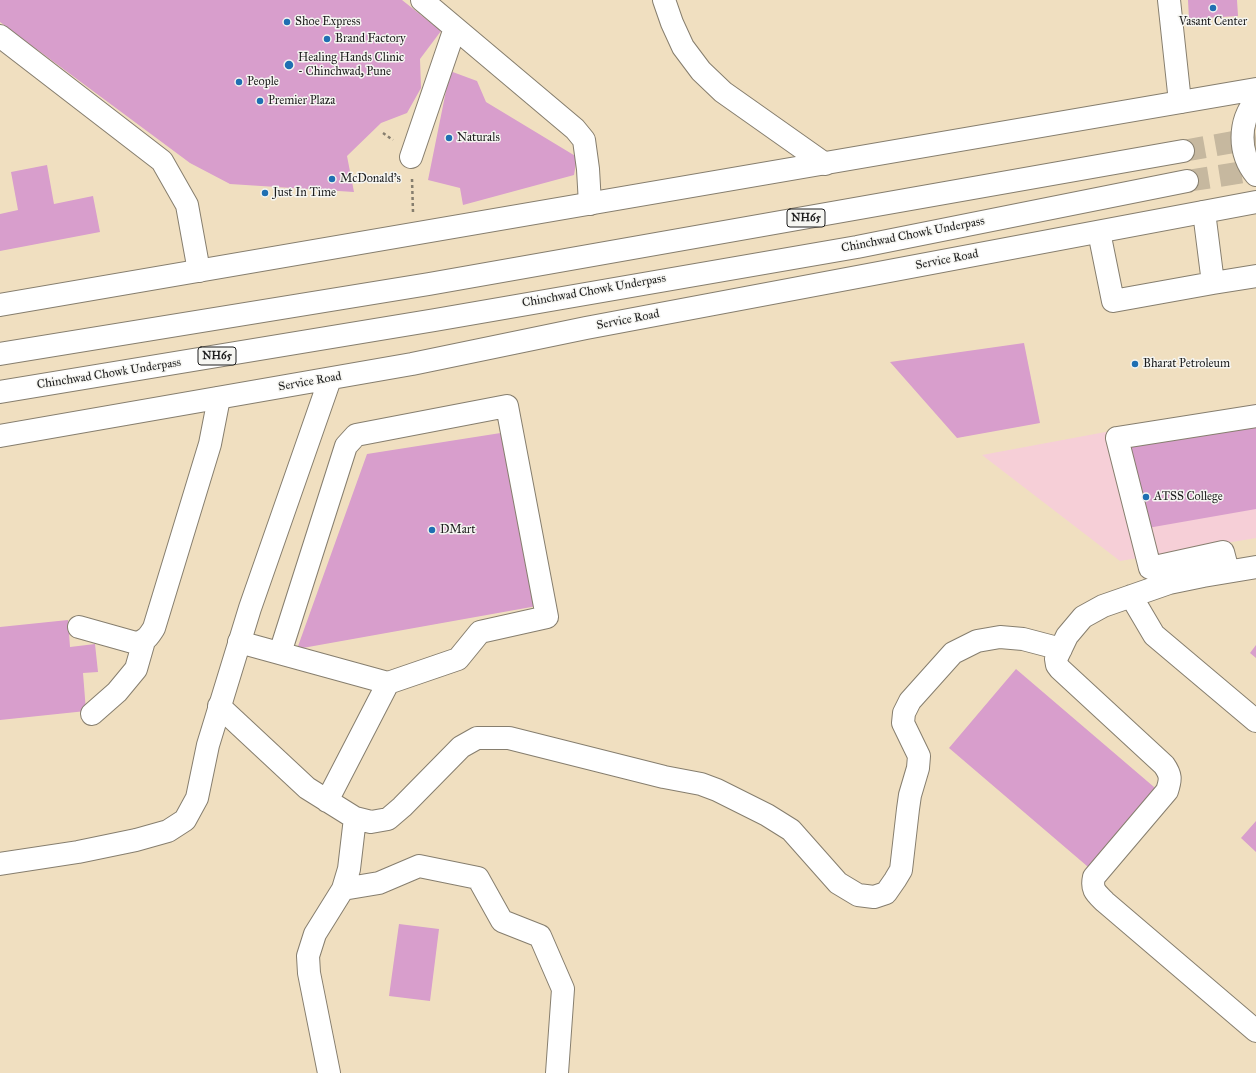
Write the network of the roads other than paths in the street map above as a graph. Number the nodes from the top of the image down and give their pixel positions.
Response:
1 (422, 0) edge
2 (664, 0) edge
3 (1169, 0) edge
4 (455, 28) junction
5 (0, 36) edge
6 (1256, 89) edge
7 (1256, 100) edge
8 (1180, 102) junction
9 (1183, 151) tunnel mouth
10 (411, 157) dead end
11 (825, 164) junction
12 (1256, 175) edge
13 (1187, 181) tunnel mouth
14 (1256, 202) edge
15 (590, 204) junction
16 (1204, 212) junction
17 (1098, 232) junction
18 (199, 271) junction
19 (1256, 276) edge
20 (1213, 283) junction
21 (0, 305) edge
22 (0, 354) edge
23 (330, 379) junction
24 (0, 392) edge
25 (219, 398) junction
26 (1256, 416) edge
27 (0, 436) edge
28 (1256, 567) edge
29 (1228, 572) junction
30 (1131, 596) junction
31 (79, 627) dead end
32 (144, 641) junction
33 (239, 642) junction
34 (1061, 649) junction
35 (280, 653) junction
36 (388, 682) junction
37 (220, 706) junction
38 (92, 714) dead end
39 (1256, 722) edge
40 (326, 800) junction
41 (355, 818) junction
42 (0, 864) edge
43 (343, 889) junction
44 (1256, 1031) edge
45 (329, 1073) edge
46 (557, 1073) edge

1 - 4 main road
2 - 11 main road
3 - 8 main road
4 - 10 main road
4 - 15 main road
5 - 18 main road
6 - 8 main road
7 - 12 main road
8 - 11 main road
9 - 22 main road, NH65
11 - 15 main road
13 - 24 main road, Chinchwad Chowk Underpass / NH65
14 - 16 main road, Service Road
15 - 18 main road
16 - 17 main road, Service Road
16 - 20 main road
17 - 20 main road
17 - 23 main road, Service Road
18 - 21 main road
19 - 20 main road
23 - 25 main road, Service Road
23 - 33 main road
25 - 27 main road, Service Road
25 - 32 main road
26 - 29 main road
28 - 29 main road
29 - 30 main road
30 - 34 main road
30 - 39 main road
31 - 32 main road
32 - 38 main road
33 - 35 main road
33 - 37 main road
34 - 41 main road
34 - 44 main road
35 - 36 main road
35 - 36 main road
36 - 40 main road
37 - 40 main road
37 - 42 main road
40 - 41 main road
41 - 43 main road
43 - 45 main road
43 - 46 main road

